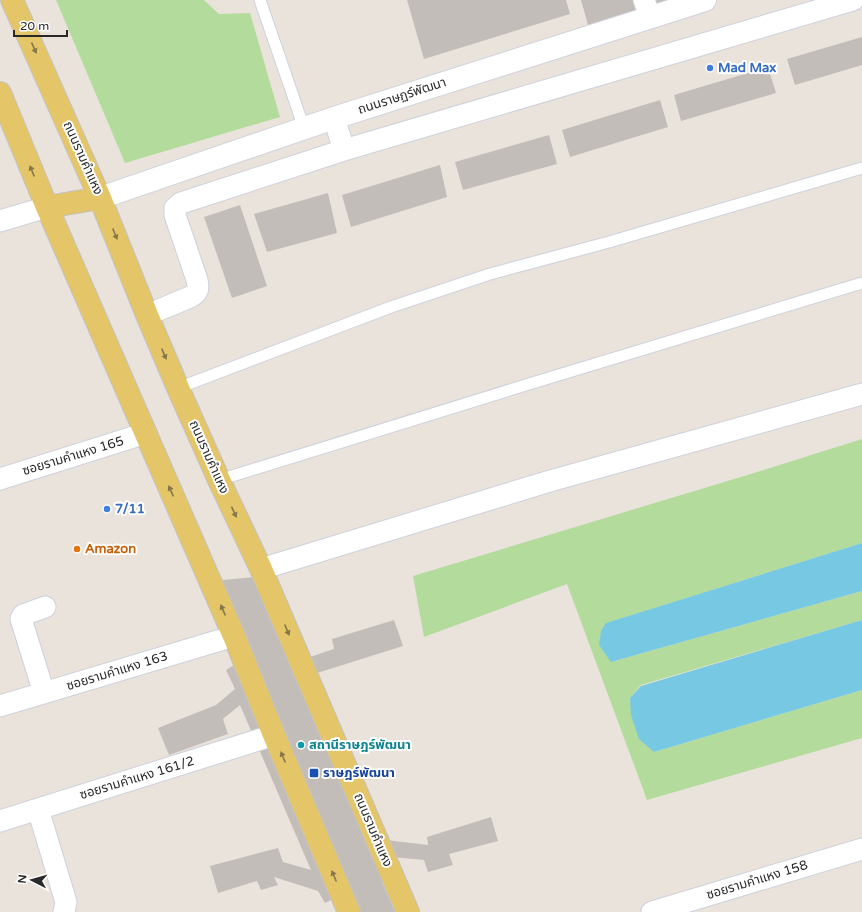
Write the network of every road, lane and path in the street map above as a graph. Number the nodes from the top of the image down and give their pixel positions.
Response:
1 (260, 0) edge
2 (705, 0) edge
3 (853, 0) edge
4 (15, 1) edge
5 (647, 9) edge
6 (0, 93) edge
7 (334, 118) junction
8 (304, 128) junction
9 (344, 150) junction
10 (862, 168) edge
11 (100, 198) junction
12 (46, 207) junction
13 (0, 221) edge
14 (862, 283) edge
15 (147, 315) junction
16 (178, 388) junction
17 (862, 394) edge
18 (146, 433) junction
19 (0, 479) edge
20 (219, 480) junction
21 (261, 569) junction
22 (45, 607) dead end
23 (234, 636) junction
24 (44, 693) junction
25 (0, 706) edge
26 (274, 735) junction
27 (38, 809) junction
28 (0, 821) edge
29 (862, 849) edge
30 (346, 911) edge
31 (64, 912) edge
32 (408, 912) edge
33 (652, 912) edge

1 - 8 lane
2 - 5 street, ถนนราษฏร์พัฒนา
3 - 9 street
4 -> 11 main road, ถนนรามคำแหง
5 - 7 street, ถนนราษฏร์พัฒนา
12 -> 6 main road
7 - 8 street, ถนนราษฏร์พัฒนา
7 - 9 street
8 - 11 street, ถนนราษฏร์พัฒนา
9 - 15 street
10 - 16 lane
11 - 12 main road
11 -> 15 main road, ถนนรามคำแหง
12 - 13 street
12 - 18 main road
14 - 20 lane
15 -> 16 main road, ถนนรามคำแหง
16 - 20 main road, ถนนรามคำแหง
17 - 21 street
18 - 19 street, ซอยรามคำแหง 165
23 -> 18 main road
20 -> 21 main road, ถนนรามคำแหง
21 -> 32 main road, ถนนรามคำแหง
22 - 24 street
23 - 24 street, ซอยรามคำแหง 163
23 - 26 main road
24 - 25 street, ซอยรามคำแหง 163
26 - 27 street, ซอยรามคำแหง 161/2
30 -> 26 main road
27 - 28 street, ซอยรามคำแหง 161/2
27 - 31 street
29 - 33 street, ซอยรามคำแหง 158

